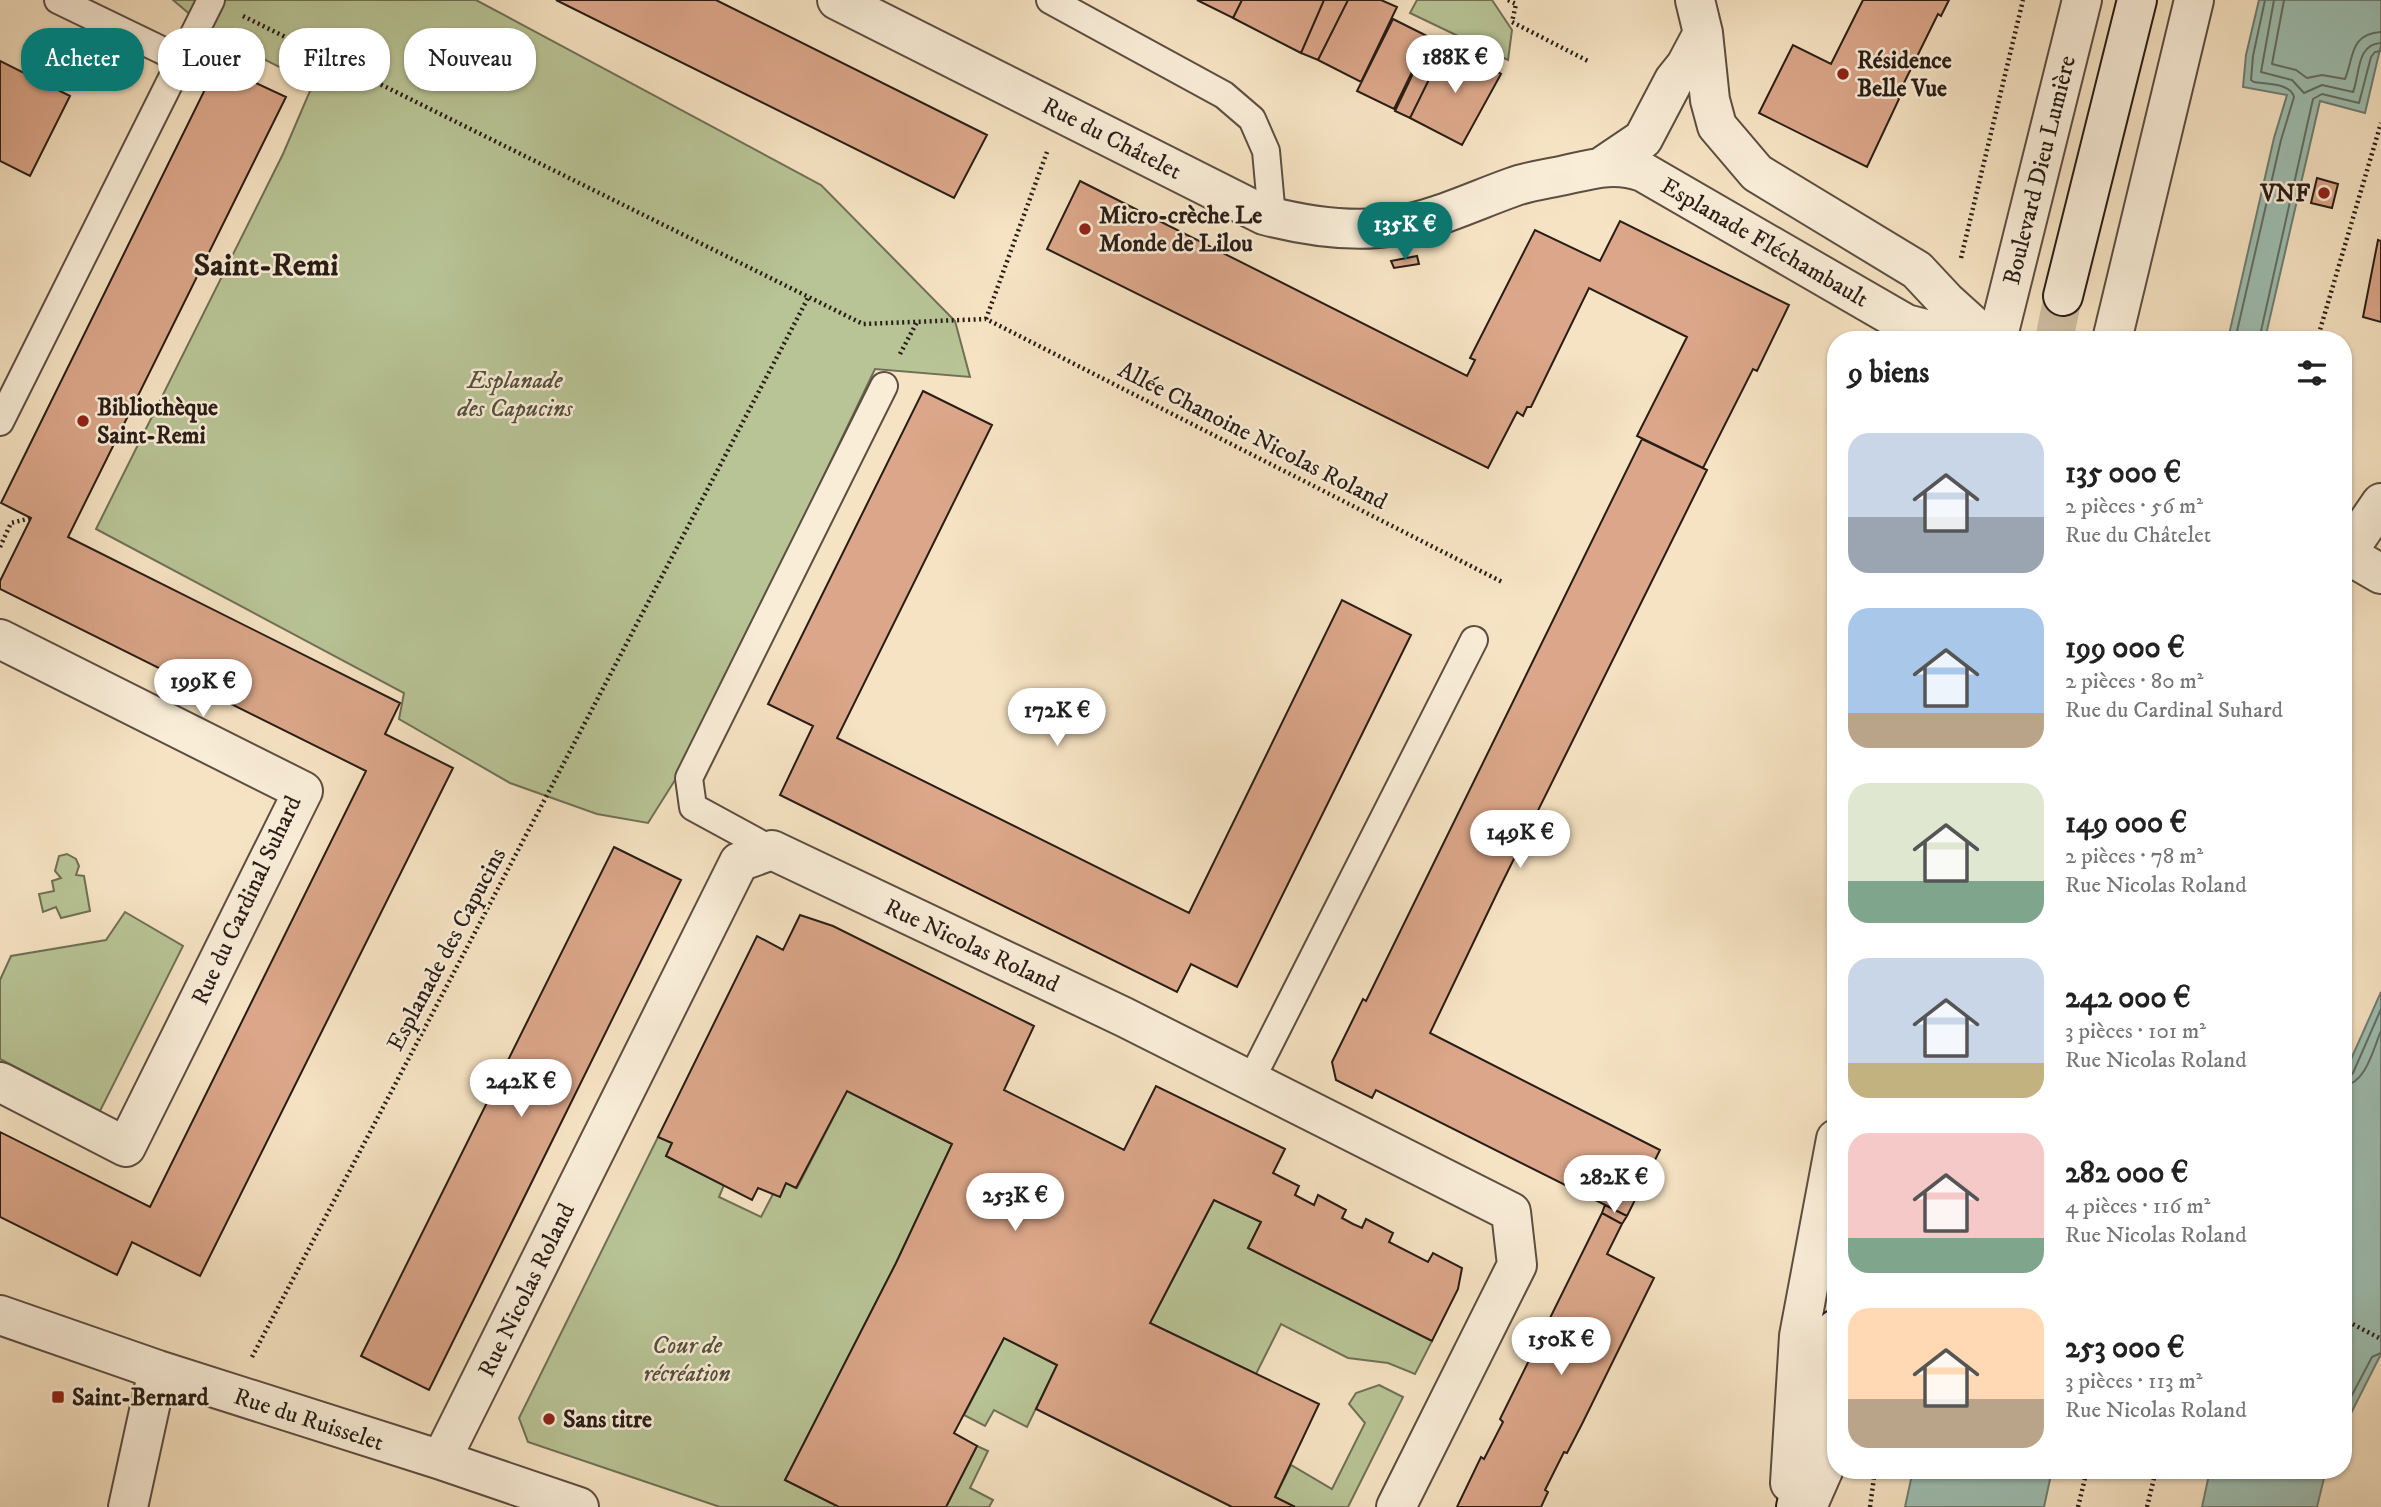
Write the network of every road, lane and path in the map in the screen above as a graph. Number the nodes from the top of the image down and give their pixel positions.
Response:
1 (58, 0) edge
2 (211, 0) edge
3 (837, 0) edge
4 (1050, 0) edge
5 (1508, 0) edge
6 (2023, 0) edge
7 (2082, 0) edge
8 (2137, 0) edge
9 (2194, 0) edge
10 (236, 12) dead end
11 (1699, 16) edge
12 (196, 28) edge
13 (158, 48) edge
14 (1588, 61) dead end
15 (164, 91) edge
16 (1062, 112) junction
17 (2381, 123) edge
18 (1603, 166) junction
19 (1643, 173) joint
20 (1272, 217) junction
21 (809, 296) junction
22 (2063, 296) tunnel mouth
23 (1946, 301) junction
24 (986, 319) junction
25 (1933, 331) edge
26 (1979, 331) edge
27 (1999, 331) edge
28 (2114, 331) edge
29 (2320, 331) edge
30 (884, 386) dead end
31 (0, 422) edge
32 (2381, 503) edge
33 (31, 519) dead end
34 (2352, 544) edge
35 (0, 547) edge
36 (2352, 559) edge
37 (2381, 574) edge
38 (1504, 583) dead end
39 (0, 639) edge
40 (1474, 640) dead end
41 (772, 850) junction
42 (1251, 1080) junction
43 (0, 1082) edge
44 (1827, 1187) edge
45 (0, 1315) edge
46 (2352, 1324) edge
47 (2381, 1339) edge
48 (1827, 1369) edge
49 (158, 1370) junction
50 (232, 1395) junction
51 (441, 1460) junction
52 (1827, 1461) edge
53 (1874, 1479) edge
54 (2085, 1479) edge
55 (2154, 1479) edge
56 (128, 1507) edge
57 (579, 1507) edge
58 (1396, 1507) edge
59 (1789, 1507) edge
60 (1796, 1507) edge
61 (1807, 1507) edge
62 (1870, 1507) edge
63 (2078, 1507) edge
64 (2147, 1507) edge

1 - 13 lane
2 - 12 lane
3 - 16 street, Rue du Châtelet
4 - 20 lane
5 - 14 path
6 - 23 path
7 - 27 street, Boulevard Dieu Lumière
8 - 22 street
9 - 28 street
10 - 21 path
11 - 18 street
11 - 23 street
15 - 31 lane
16 - 20 street, Rue du Châtelet
16 - 24 path
17 - 29 path
18 - 19 street, Rue du Châtelet
18 - 20 street, Rue du Châtelet
19 - 25 street, Esplanade Fléchambault
21 - 24 path
21 - 50 path, Esplanade des Capucins
23 - 26 street
24 - 38 path, Allée Chanoine Nicolas Roland
30 - 41 lane
32 - 34 street
33 - 35 path
36 - 37 street
39 - 43 street, Rue du Cardinal Suhard
40 - 42 lane
41 - 42 street, Rue Nicolas Roland
41 - 51 street, Rue Nicolas Roland
42 - 58 street, Rue Nicolas Roland
44 - 59 street
45 - 49 street, Rue du Ruisselet
46 - 47 path
48 - 60 street
49 - 50 street, Rue du Ruisselet
49 - 56 street
50 - 51 street, Rue du Ruisselet
51 - 57 street, Rue du Ruisselet
52 - 61 street
53 - 62 path
54 - 63 path
55 - 64 path

